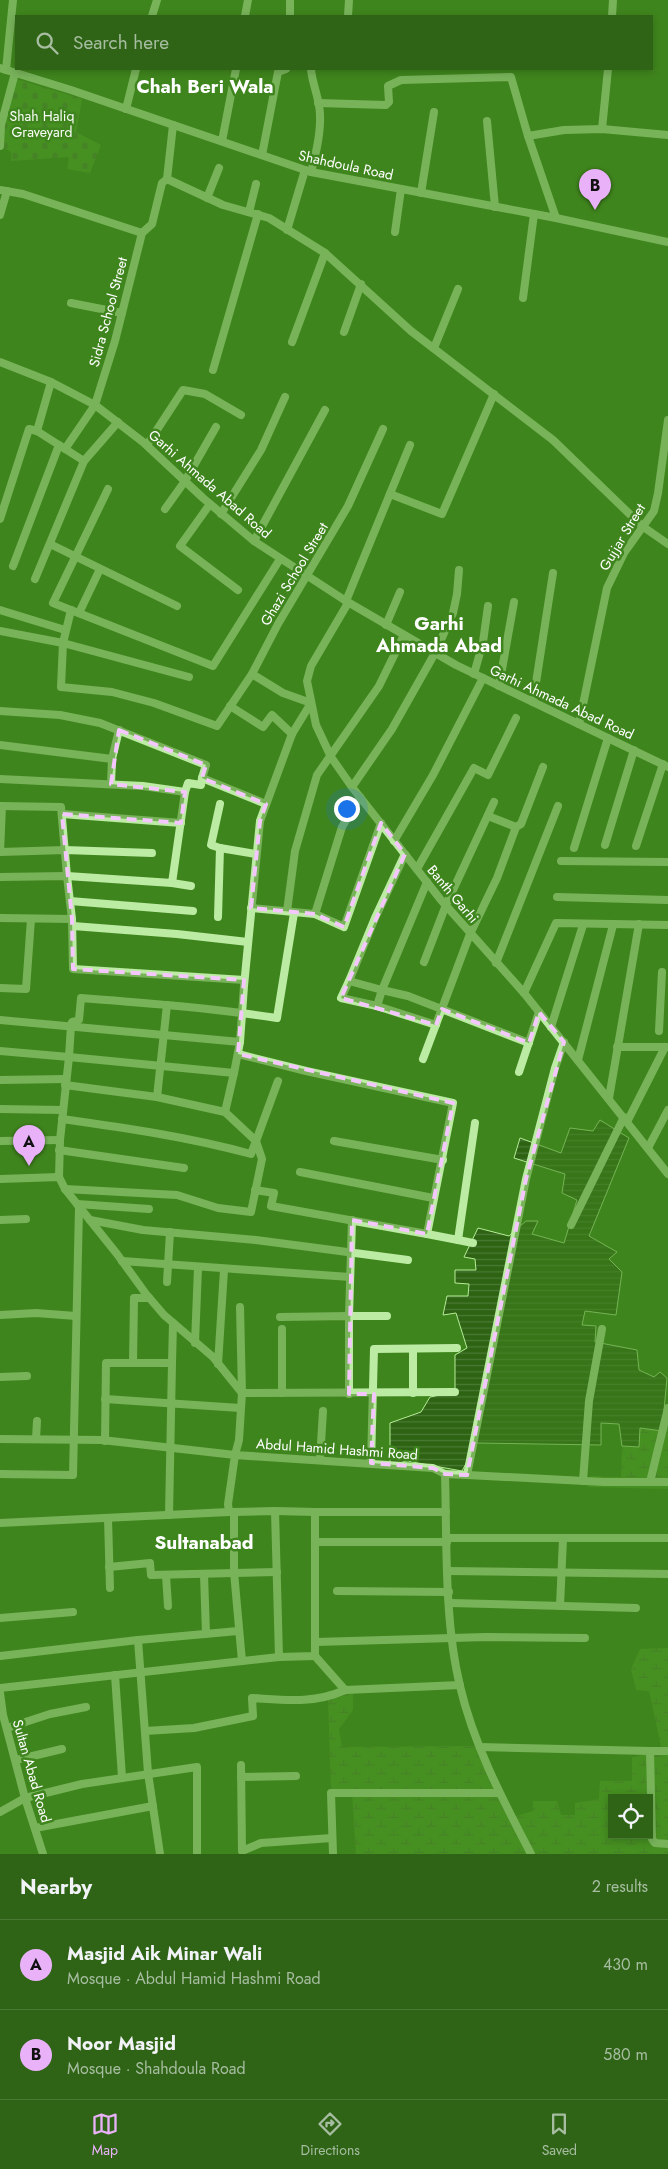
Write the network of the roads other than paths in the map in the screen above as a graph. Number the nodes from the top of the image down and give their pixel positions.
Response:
1 (13, 0) edge
2 (157, 0) edge
3 (248, 0) edge
4 (290, 0) edge
5 (349, 0) edge
6 (614, 0) edge
7 (152, 15) edge
8 (246, 15) edge
9 (290, 15) edge
10 (348, 15) edge
11 (612, 15) edge
12 (3, 69) edge
13 (136, 70) edge
14 (236, 70) edge
15 (283, 70) edge
16 (311, 70) edge
17 (608, 70) edge
18 (480, 72) edge
19 (15, 73) junction
20 (318, 103) junction
21 (126, 109) junction
22 (434, 112) dead end
23 (487, 121) dead end
24 (173, 125) junction
25 (602, 129) junction
26 (668, 135) edge
27 (528, 136) junction
28 (222, 141) junction
29 (0, 146) edge
30 (262, 155) junction
31 (219, 168) dead end
32 (308, 171) junction
33 (167, 179) junction
34 (256, 184) dead end
35 (401, 189) junction
36 (4, 190) edge
37 (421, 193) junction
38 (207, 198) junction
39 (495, 207) junction
40 (249, 212) junction
41 (258, 214) junction
42 (534, 214) junction
43 (0, 215) edge
44 (556, 218) junction
45 (287, 230) junction
46 (395, 232) dead end
47 (142, 233) junction
48 (668, 242) edge
49 (325, 254) junction
50 (361, 284) junction
51 (458, 289) dead end
52 (523, 298) dead end
53 (70, 303) dead end
54 (122, 313) junction
55 (344, 332) dead end
56 (292, 342) dead end
57 (434, 348) junction
58 (0, 362) edge
59 (214, 370) dead end
60 (51, 382) junction
61 (494, 394) junction
62 (284, 397) dead end
63 (95, 405) junction
64 (325, 410) dead end
65 (241, 415) dead end
66 (668, 420) edge
67 (118, 422) junction
68 (216, 427) dead end
69 (383, 428) dead end
70 (37, 431) junction
71 (147, 445) junction
72 (410, 445) dead end
73 (62, 447) junction
74 (84, 461) junction
75 (185, 481) junction
76 (108, 489) dead end
77 (390, 494) junction
78 (210, 504) junction
79 (165, 509) dead end
80 (221, 514) junction
81 (0, 519) edge
82 (642, 526) junction
83 (254, 541) junction
84 (50, 544) junction
85 (668, 544) edge
86 (76, 557) junction
87 (280, 559) junction
88 (13, 566) dead end
89 (100, 569) junction
90 (459, 570) dead end
91 (553, 573) dead end
92 (307, 577) junction
93 (35, 579) dead end
94 (238, 590) dead end
95 (400, 592) dead end
96 (347, 602) junction
97 (514, 602) dead end
98 (177, 606) dead end
99 (488, 606) dead end
100 (0, 610) edge
101 (75, 612) junction
102 (386, 625) junction
103 (65, 630) junction
104 (0, 631) edge
105 (404, 634) junction
106 (63, 643) junction
107 (435, 653) junction
108 (252, 674) junction
109 (474, 674) junction
110 (189, 677) dead end
111 (483, 678) junction
112 (500, 686) junction
113 (312, 702) junction
114 (533, 702) junction
115 (230, 706) junction
116 (0, 711) edge
117 (516, 718) dead end
118 (579, 724) junction
119 (119, 730) junction
120 (292, 734) junction
121 (608, 738) junction
122 (0, 744) edge
123 (634, 750) junction
124 (331, 757) junction
125 (112, 759) junction
126 (665, 765) edge
127 (543, 767) dead end
128 (202, 778) junction
129 (0, 779) edge
130 (111, 784) junction
131 (352, 787) junction
132 (185, 792) junction
133 (360, 797) junction
134 (494, 802) dead end
135 (220, 804) dead end
136 (266, 804) junction
137 (1, 806) edge
138 (558, 806) dead end
139 (62, 814) junction
140 (488, 816) junction
141 (380, 823) junction
142 (181, 824) junction
143 (516, 827) junction
144 (394, 840) junction
145 (605, 845) dead end
146 (636, 846) dead end
147 (220, 848) junction
148 (574, 848) dead end
149 (65, 850) junction
150 (0, 852) edge
151 (152, 853) dead end
152 (256, 854) junction
153 (405, 854) junction
154 (561, 861) dead end
155 (668, 862) edge
156 (417, 869) junction
157 (67, 876) junction
158 (0, 877) edge
159 (427, 882) junction
160 (172, 883) junction
161 (191, 886) dead end
162 (557, 897) dead end
163 (668, 900) edge
164 (70, 901) junction
165 (446, 905) junction
166 (251, 908) junction
167 (193, 911) dead end
168 (291, 912) junction
169 (316, 914) junction
170 (218, 917) dead end
171 (0, 918) edge
172 (31, 919) junction
173 (73, 923) junction
174 (639, 924) junction
175 (583, 925) junction
176 (613, 925) junction
177 (668, 925) edge
178 (470, 934) junction
179 (248, 942) junction
180 (424, 962) dead end
181 (496, 963) junction
182 (662, 972) dead end
183 (244, 980) junction
184 (350, 981) junction
185 (0, 988) edge
186 (382, 990) junction
187 (524, 993) junction
188 (664, 996) edge
189 (167, 1005) junction
190 (377, 1006) junction
191 (442, 1009) junction
192 (539, 1012) junction
193 (243, 1013) junction
194 (0, 1020) edge
195 (436, 1025) junction
196 (70, 1026) junction
197 (551, 1027) junction
198 (659, 1031) dead end
199 (165, 1034) junction
200 (240, 1042) junction
201 (564, 1042) junction
202 (529, 1043) junction
203 (618, 1047) junction
204 (666, 1047) edge
205 (0, 1050) edge
206 (238, 1054) junction
207 (68, 1057) junction
208 (423, 1058) dead end
209 (578, 1060) junction
210 (161, 1066) junction
211 (519, 1072) dead end
212 (234, 1073) junction
213 (0, 1080) edge
214 (278, 1081) dead end
215 (65, 1082) junction
216 (157, 1097) junction
217 (609, 1098) junction
218 (0, 1109) edge
219 (62, 1110) junction
220 (668, 1110) edge
221 (225, 1112) junction
222 (62, 1119) junction
223 (626, 1120) junction
224 (476, 1123) dead end
225 (60, 1140) junction
226 (334, 1140) dead end
227 (0, 1141) edge
228 (256, 1141) junction
229 (648, 1148) junction
230 (59, 1150) junction
231 (443, 1160) junction
232 (184, 1168) dead end
233 (300, 1172) dead end
234 (668, 1174) edge
235 (59, 1177) junction
236 (0, 1179) edge
237 (65, 1189) junction
238 (255, 1190) junction
239 (433, 1198) junction
240 (78, 1206) junction
241 (149, 1208) dead end
242 (26, 1219) dead end
243 (0, 1220) edge
244 (90, 1220) junction
245 (352, 1220) junction
246 (571, 1225) dead end
247 (170, 1232) junction
248 (427, 1234) junction
249 (458, 1240) junction
250 (473, 1242) dead end
251 (350, 1253) junction
252 (408, 1260) dead end
253 (122, 1261) junction
254 (167, 1266) junction
255 (198, 1268) junction
256 (224, 1270) junction
257 (350, 1278) junction
258 (167, 1282) dead end
259 (149, 1298) junction
260 (240, 1307) dead end
261 (0, 1315) edge
262 (76, 1316) junction
263 (349, 1316) junction
264 (387, 1316) dead end
265 (280, 1317) dead end
266 (173, 1323) junction
267 (282, 1329) dead end
268 (602, 1329) dead end
269 (195, 1343) junction
270 (457, 1348) dead end
271 (413, 1349) junction
272 (133, 1363) junction
273 (172, 1363) junction
274 (218, 1364) junction
275 (27, 1376) dead end
276 (0, 1377) edge
277 (455, 1392) dead end
278 (242, 1393) junction
279 (413, 1393) junction
280 (282, 1394) junction
281 (349, 1394) junction
282 (374, 1394) junction
283 (105, 1399) junction
284 (171, 1403) junction
285 (240, 1408) junction
286 (668, 1408) edge
287 (323, 1411) dead end
288 (37, 1421) dead end
289 (0, 1439) edge
290 (36, 1439) junction
291 (74, 1440) junction
292 (105, 1441) junction
293 (171, 1447) junction
294 (235, 1455) junction
295 (320, 1459) junction
296 (370, 1463) junction
297 (0, 1474) edge
298 (445, 1474) junction
299 (467, 1475) junction
300 (583, 1481) junction
301 (650, 1482) junction
302 (668, 1482) edge
303 (275, 1511) junction
304 (231, 1512) junction
305 (315, 1512) junction
306 (446, 1512) junction
307 (169, 1515) junction
308 (108, 1518) junction
309 (0, 1523) edge
310 (563, 1538) junction
311 (668, 1538) edge
312 (447, 1540) junction
313 (315, 1542) junction
314 (109, 1566) junction
315 (448, 1571) junction
316 (234, 1572) junction
317 (277, 1572) junction
318 (562, 1572) junction
319 (204, 1574) junction
320 (668, 1574) edge
321 (166, 1575) junction
322 (110, 1588) dead end
323 (337, 1591) dead end
324 (449, 1592) junction
325 (450, 1603) junction
326 (168, 1606) dead end
327 (560, 1606) junction
328 (636, 1608) dead end
329 (72, 1612) dead end
330 (0, 1618) edge
331 (238, 1631) junction
332 (206, 1634) junction
333 (585, 1638) dead end
334 (452, 1639) junction
335 (138, 1640) junction
336 (316, 1642) junction
337 (0, 1656) edge
338 (316, 1656) junction
339 (280, 1657) junction
340 (242, 1661) junction
341 (140, 1672) junction
342 (115, 1675) junction
343 (460, 1685) junction
344 (0, 1688) edge
345 (345, 1690) junction
346 (0, 1693) edge
347 (86, 1707) dead end
348 (4, 1724) edge
349 (145, 1731) junction
350 (480, 1747) junction
351 (62, 1749) dead end
352 (650, 1751) junction
353 (668, 1752) edge
354 (16, 1760) junction
355 (241, 1765) dead end
356 (148, 1773) junction
357 (241, 1776) junction
358 (296, 1776) dead end
359 (122, 1777) junction
360 (499, 1793) junction
361 (25, 1798) junction
362 (153, 1806) junction
363 (0, 1812) edge
364 (35, 1828) junction
365 (332, 1838) junction
366 (668, 1844) edge
367 (43, 1854) edge
368 (160, 1854) edge
369 (197, 1854) edge
370 (333, 1854) edge
371 (531, 1854) edge

1 - 12 street
2 - 7 street
3 - 8 street
4 - 9 street
5 - 10 street
6 - 11 street
12 - 19 street, Shahdoula Road
13 - 21 street
14 - 28 street
15 - 30 street
16 - 20 street
17 - 25 street
18 - 20 street
18 - 27 street
19 - 21 street, Shahdoula Road
19 - 29 street
20 - 32 street
21 - 24 street, Shahdoula Road
22 - 37 street
23 - 39 street
24 - 28 street, Shahdoula Road
24 - 33 street, Sidra School Street
25 - 26 street
25 - 27 street
27 - 44 street
28 - 30 street, Shahdoula Road
30 - 32 street, Shahdoula Road
31 - 38 street
32 - 35 street, Shahdoula Road
32 - 45 street
33 - 38 street
33 - 47 street, Sidra School Street
34 - 40 street
35 - 37 street, Shahdoula Road
35 - 46 street
36 - 43 street
36 - 47 street
37 - 39 street, Shahdoula Road
38 - 40 street
39 - 42 street, Shahdoula Road
40 - 41 street
41 - 45 street
41 - 59 street
42 - 44 street, Shahdoula Road
42 - 52 street
44 - 48 street, Shahdoula Road
45 - 49 street
47 - 54 street, Sidra School Street
49 - 50 street
49 - 56 street
50 - 55 street
50 - 57 street
51 - 57 street
53 - 54 street
54 - 63 street, Sidra School Street
57 - 61 street
58 - 60 street, Garhi Ahmada Abad Road
60 - 63 street, Garhi Ahmada Abad Road
60 - 70 street
61 - 77 street
61 - 82 street
62 - 80 street
63 - 67 street, Garhi Ahmada Abad Road
63 - 73 street, Sidra School Street
64 - 83 street
65 - 71 street
66 - 82 street, Gujjar Street
67 - 71 street, Garhi Ahmada Abad Road
67 - 74 street
68 - 75 street
69 - 92 street, Ghazi School Street
70 - 73 street
70 - 81 street
71 - 75 street, Garhi Ahmada Abad Road
72 - 77 street, Banth Garhi
73 - 74 street
73 - 88 street, Sidra School Street
74 - 84 street
75 - 78 street, Garhi Ahmada Abad Road
75 - 79 street
76 - 86 street
77 - 96 street, Banth Garhi
78 - 80 street, Garhi Ahmada Abad Road
78 - 94 street
80 - 83 street, Garhi Ahmada Abad Road
82 - 85 street
82 - 118 street, Gujjar Street
83 - 87 street, Garhi Ahmada Abad Road
84 - 86 street
84 - 93 street
86 - 89 street
86 - 101 street
87 - 92 street, Garhi Ahmada Abad Road
87 - 101 street
89 - 98 street
89 - 101 street
90 - 107 street
91 - 114 street
92 - 96 street, Garhi Ahmada Abad Road
92 - 108 street, Ghazi School Street
95 - 102 street
96 - 102 street, Garhi Ahmada Abad Road
96 - 113 street, Banth Garhi
97 - 112 street
99 - 109 street
100 - 103 street
101 - 103 street
102 - 105 street, Garhi Ahmada Abad Road
103 - 106 street
104 - 106 street
105 - 107 street, Garhi Ahmada Abad Road
105 - 124 street
106 - 110 street
106 - 115 street, Ghazi School Street
107 - 109 street, Garhi Ahmada Abad Road
107 - 131 street
108 - 113 street
108 - 115 street, Ghazi School Street
109 - 111 street, Garhi Ahmada Abad Road
111 - 112 street, Garhi Ahmada Abad Road
111 - 144 street
112 - 114 street, Garhi Ahmada Abad Road
113 - 120 street
113 - 124 street, Banth Garhi
114 - 118 street, Garhi Ahmada Abad Road
115 - 120 street
116 - 119 street
117 - 156 street
118 - 121 street, Garhi Ahmada Abad Road
119 - 125 street
119 - 128 street
120 - 136 street
121 - 123 street, Garhi Ahmada Abad Road
121 - 148 street
122 - 125 street
123 - 126 street, Garhi Ahmada Abad Road
123 - 145 street
124 - 131 street, Banth Garhi
124 - 168 street
125 - 130 street
126 - 146 street
127 - 143 street
128 - 132 street
128 - 136 street
129 - 130 street
130 - 132 street
131 - 133 street, Banth Garhi
132 - 142 street
133 - 141 street, Banth Garhi
133 - 169 street
134 - 140 street
135 - 147 street
136 - 152 street
137 - 139 street
137 - 150 street
138 - 181 street
139 - 142 street
139 - 149 street
140 - 143 street
140 - 165 street
141 - 144 street, Banth Garhi
141 - 169 street
142 - 160 street
143 - 178 street
144 - 153 street, Banth Garhi
147 - 152 street
147 - 170 street
149 - 150 street
149 - 151 street
149 - 157 street
152 - 166 street
153 - 156 street, Banth Garhi
153 - 184 street
154 - 155 street
156 - 159 street, Banth Garhi
157 - 158 street
157 - 160 street
157 - 164 street
159 - 165 street, Banth Garhi
159 - 186 street
160 - 161 street
162 - 163 street
164 - 167 street
164 - 173 street
165 - 178 street, Banth Garhi
165 - 180 street
166 - 168 street
166 - 179 street
168 - 169 street
168 - 193 street
171 - 172 street
172 - 173 street
172 - 185 street
173 - 179 street
173 - 183 street
174 - 176 street
174 - 177 street
174 - 203 street
175 - 176 street
175 - 187 street
175 - 197 street
176 - 209 street
178 - 181 street, Banth Garhi
178 - 191 street
179 - 183 street
181 - 187 street, Banth Garhi
182 - 188 street
183 - 193 street
184 - 186 street
184 - 190 street
186 - 190 street
186 - 191 street
187 - 192 street, Banth Garhi
188 - 198 street
189 - 193 street
189 - 196 street
189 - 199 street
190 - 195 street
191 - 195 street
191 - 202 street
192 - 197 street, Banth Garhi
192 - 202 street
193 - 200 street
194 - 196 street
195 - 208 street
196 - 199 street
196 - 207 street
197 - 201 street, Banth Garhi
199 - 200 street
199 - 210 street
200 - 206 street
201 - 209 street, Banth Garhi
201 - 299 street
202 - 211 street
203 - 204 street
203 - 217 street
204 - 223 street
205 - 207 street
206 - 212 street
206 - 231 street
207 - 210 street
207 - 215 street
209 - 217 street, Banth Garhi
210 - 212 street
210 - 216 street
212 - 221 street
213 - 215 street
214 - 228 street
215 - 216 street
215 - 219 street
216 - 221 street
217 - 223 street, Banth Garhi
218 - 219 street
219 - 222 street
220 - 229 street
221 - 228 street
222 - 225 street
222 - 228 street
223 - 229 street, Banth Garhi
223 - 246 street
224 - 249 street
225 - 227 street
225 - 230 street
226 - 231 street
228 - 238 street
229 - 234 street, Banth Garhi
230 - 232 street
230 - 235 street
231 - 239 street
233 - 239 street
235 - 236 street
235 - 237 street
237 - 238 street
237 - 240 street
238 - 245 street
239 - 248 street
240 - 241 street
240 - 244 street
240 - 262 street
242 - 243 street
244 - 247 street
244 - 253 street
245 - 248 street
245 - 251 street
247 - 251 street
247 - 254 street
248 - 249 street
249 - 250 street
251 - 252 street
251 - 257 street
253 - 254 street
253 - 259 street
254 - 255 street
254 - 258 street
255 - 256 street
255 - 269 street
256 - 257 street
256 - 274 street
257 - 263 street
259 - 266 street
259 - 272 street
260 - 278 street, Abdul Hamid Hashmi Road
261 - 262 street
262 - 291 street
263 - 264 street
263 - 265 street
263 - 281 street
266 - 269 street
266 - 273 street
267 - 280 street
268 - 300 street
269 - 274 street
270 - 271 street
271 - 279 street
271 - 282 street
272 - 273 street
272 - 283 street
273 - 284 street
274 - 278 street
275 - 276 street
277 - 279 street
278 - 280 street
278 - 285 street, Abdul Hamid Hashmi Road
279 - 282 street
280 - 281 street
281 - 282 street
282 - 296 street
283 - 284 street
283 - 292 street
284 - 285 street
284 - 293 street
285 - 294 street, Abdul Hamid Hashmi Road
286 - 301 street
287 - 295 street
288 - 290 street
289 - 290 street
290 - 291 street
291 - 292 street
291 - 297 street
292 - 293 street
293 - 294 street
293 - 307 street
294 - 295 street, Abdul Hamid Hashmi Road
294 - 304 street
295 - 296 street, Abdul Hamid Hashmi Road
296 - 298 street, Abdul Hamid Hashmi Road
298 - 299 street, Abdul Hamid Hashmi Road
298 - 306 street
299 - 300 street, Abdul Hamid Hashmi Road
300 - 301 street, Abdul Hamid Hashmi Road
301 - 302 street, Abdul Hamid Hashmi Road
303 - 304 street
303 - 305 street
303 - 317 street
304 - 307 street
304 - 316 street
305 - 306 street
305 - 313 street
306 - 312 street
307 - 308 street
308 - 309 street
308 - 314 street
310 - 311 street
310 - 312 street
310 - 318 street
312 - 313 street
312 - 315 street
313 - 336 street
314 - 321 street
314 - 322 street
315 - 318 street
315 - 324 street
316 - 317 street
316 - 319 street
316 - 331 street
317 - 339 street
318 - 320 street
318 - 327 street
319 - 321 street
319 - 332 street
321 - 326 street
323 - 324 street
324 - 325 street
325 - 327 street
325 - 334 street
327 - 328 street
329 - 330 street
331 - 332 street
331 - 340 street
332 - 335 street
333 - 334 street
334 - 336 street
334 - 343 street
335 - 337 street
335 - 341 street
336 - 338 street
338 - 339 street
338 - 345 street
339 - 340 street
340 - 341 street
341 - 342 street
341 - 349 street
342 - 344 street
342 - 359 street
343 - 345 street
343 - 350 street
345 - 349 street
346 - 348 street, Sultan Abad Road
347 - 348 street
348 - 354 street, Sultan Abad Road
349 - 356 street
350 - 352 street
350 - 360 street
351 - 354 street
352 - 353 street
352 - 366 street
354 - 361 street, Sultan Abad Road
355 - 357 street
356 - 359 street
356 - 362 street
356 - 369 street
357 - 358 street
357 - 365 street
359 - 361 street
360 - 365 street
360 - 371 street
361 - 363 street
361 - 364 street, Sultan Abad Road
362 - 364 street
362 - 368 street
364 - 367 street, Sultan Abad Road
365 - 370 street

